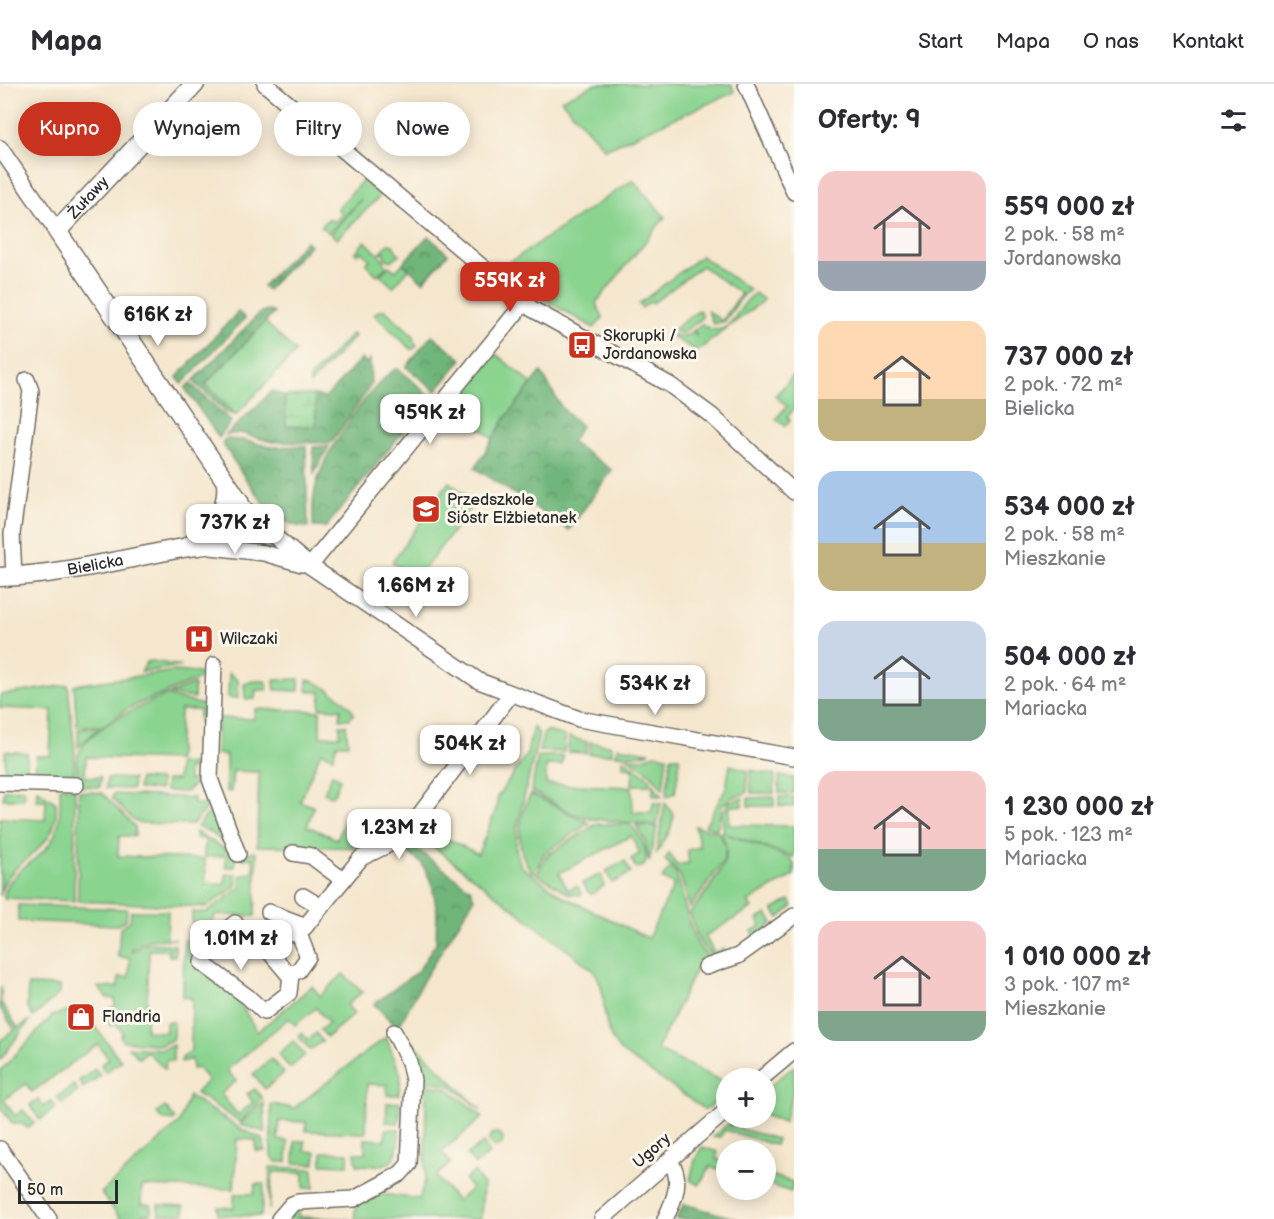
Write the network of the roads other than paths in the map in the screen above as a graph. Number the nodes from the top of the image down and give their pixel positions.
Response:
1 (195, 84) edge
2 (265, 84) edge
3 (746, 84) edge
4 (0, 148) edge
5 (790, 171) edge
6 (794, 192) edge
7 (57, 231) junction
8 (524, 303) junction
9 (27, 380) dead end
10 (226, 483) junction
11 (794, 492) edge
12 (244, 511) junction
13 (216, 522) junction
14 (6, 540) edge
15 (194, 547) junction
16 (310, 566) junction
17 (7, 577) edge
18 (214, 665) dead end
19 (511, 694) junction
20 (794, 757) edge
21 (0, 783) edge
22 (76, 785) dead end
23 (293, 853) dead end
24 (238, 854) dead end
25 (343, 880) junction
26 (303, 896) dead end
27 (321, 907) junction
28 (269, 912) dead end
29 (794, 916) edge
30 (235, 923) dead end
31 (303, 930) junction
32 (706, 968) dead end
33 (291, 974) junction
34 (394, 1032) dead end
35 (794, 1050) edge
36 (773, 1068) edge
37 (716, 1120) edge
38 (0, 1149) edge
39 (669, 1160) junction
40 (49, 1219) edge
41 (279, 1219) edge
42 (602, 1219) edge
43 (665, 1219) edge

1 - 7 street, Żuławy
2 - 8 street
3 - 5 street
4 - 7 street
5 - 6 street
7 - 10 street
8 - 11 street
8 - 16 street
9 - 14 street
10 - 12 street
10 - 13 street
12 - 13 street
12 - 15 street, Bielicka
12 - 16 street
13 - 15 street
14 - 17 street
15 - 16 street
15 - 17 street, Bielicka
16 - 19 street
18 - 24 street
19 - 20 street
19 - 25 street
21 - 22 street
23 - 25 street
25 - 27 street
26 - 27 street
27 - 31 street
28 - 31 street
29 - 32 street
30 - 33 street
31 - 33 street
31 - 33 street
34 - 41 street
35 - 36 street
37 - 39 street, Ugory
38 - 40 street
39 - 42 street, Ugory
39 - 43 street

